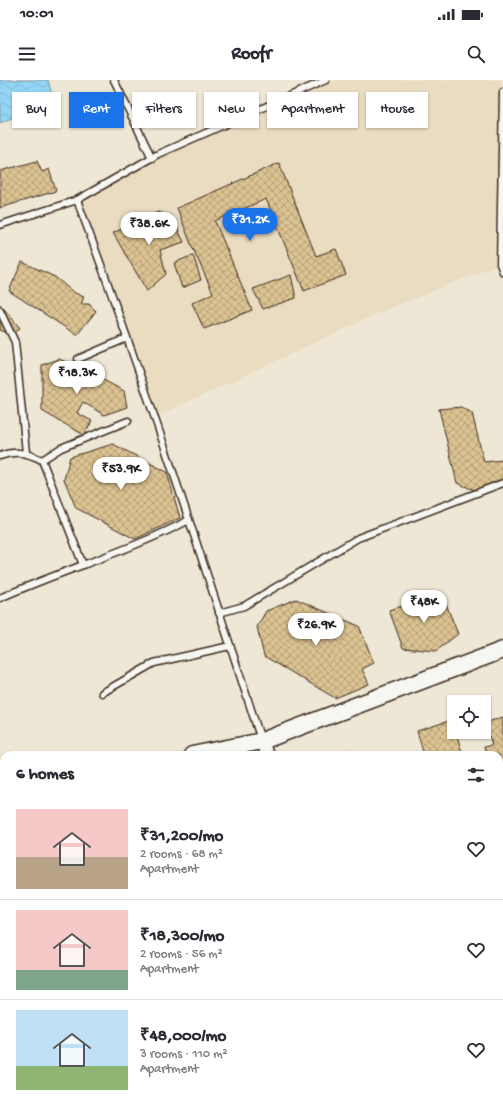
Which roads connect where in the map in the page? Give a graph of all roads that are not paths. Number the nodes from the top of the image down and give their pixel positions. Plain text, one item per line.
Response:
1 (114, 80) edge
2 (326, 80) edge
3 (503, 92) edge
4 (152, 158) junction
5 (502, 187) edge
6 (77, 200) junction
7 (0, 225) edge
8 (503, 272) edge
9 (0, 311) edge
10 (127, 338) junction
11 (78, 359) dead end
12 (128, 421) dead end
13 (26, 453) junction
14 (0, 456) edge
15 (42, 460) junction
16 (503, 483) edge
17 (189, 520) junction
18 (83, 565) junction
19 (0, 597) edge
20 (219, 613) junction
21 (230, 646) junction
22 (503, 650) edge
23 (102, 693) dead end
24 (264, 748) edge
25 (233, 751) edge

1 - 4 lane
2 - 4 lane
3 - 5 lane
4 - 6 lane
5 - 8 lane
6 - 7 lane
6 - 10 lane
9 - 13 lane
10 - 11 lane
10 - 17 lane
12 - 15 lane
13 - 14 lane
13 - 15 lane
15 - 18 lane
16 - 20 lane
17 - 18 lane
17 - 20 lane
18 - 19 lane
20 - 21 lane
21 - 23 lane
21 - 24 lane
22 - 24 street
24 - 25 street

